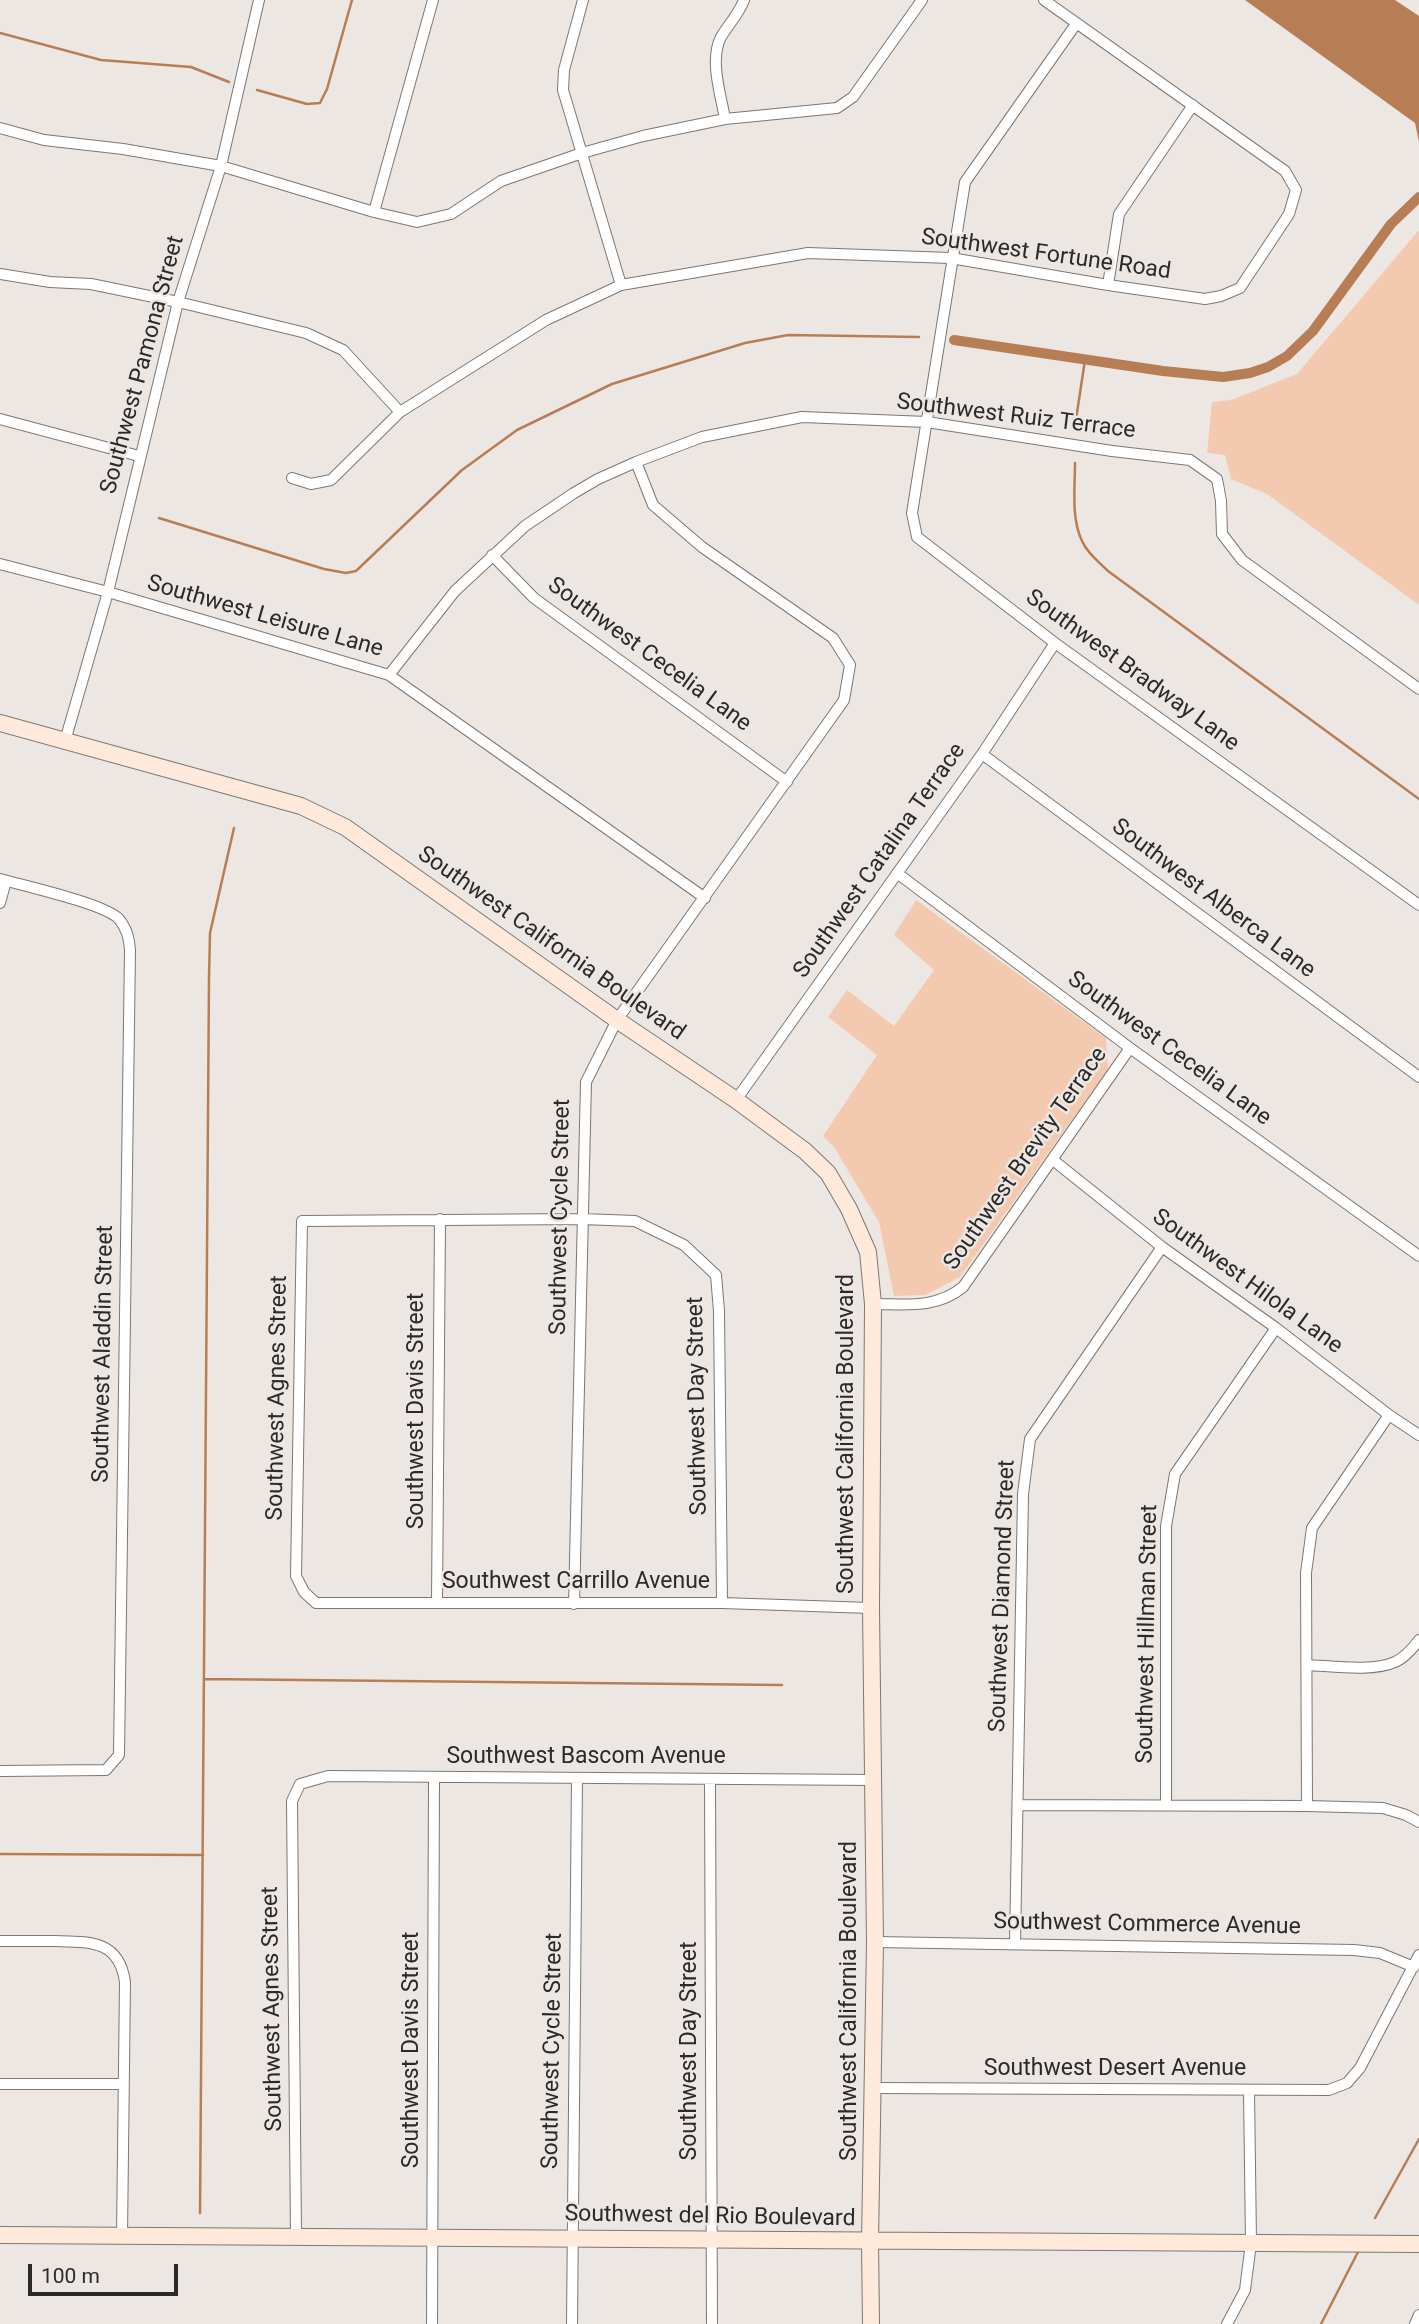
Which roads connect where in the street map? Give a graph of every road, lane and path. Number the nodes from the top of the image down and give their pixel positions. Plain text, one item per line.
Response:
1 (433, 0) edge
2 (583, 0) edge
3 (744, 0) edge
4 (922, 0) edge
5 (1044, 0) edge
6 (257, 1) edge
7 (1076, 24) junction
8 (1193, 105) junction
9 (725, 119) junction
10 (0, 128) edge
11 (582, 153) junction
12 (221, 166) junction
13 (374, 212) junction
14 (951, 258) junction
15 (0, 274) edge
16 (621, 285) junction
17 (1108, 285) junction
18 (178, 302) junction
19 (400, 412) junction
20 (0, 419) edge
21 (927, 422) junction
22 (139, 456) junction
23 (636, 462) junction
24 (292, 478) dead end
25 (492, 555) junction
26 (0, 564) edge
27 (107, 592) junction
28 (1055, 643) junction
29 (389, 675) junction
30 (1419, 689) edge
31 (0, 723) edge
32 (65, 741) junction
33 (982, 754) junction
34 (787, 782) junction
35 (897, 873) junction
36 (3, 880) edge
37 (705, 898) junction
38 (0, 903) edge
39 (1419, 905) edge
40 (617, 1020) junction
41 (1130, 1048) junction
42 (1419, 1077) edge
43 (736, 1100) junction
44 (1052, 1160) junction
45 (440, 1219) junction
46 (582, 1219) junction
47 (302, 1221) joint
48 (1162, 1247) junction
49 (1419, 1256) edge
50 (873, 1304) junction
51 (1276, 1328) junction
52 (1389, 1415) junction
53 (1419, 1435) edge
54 (296, 1576) joint
55 (437, 1603) junction
56 (722, 1603) junction
57 (574, 1604) junction
58 (871, 1608) junction
59 (1419, 1640) edge
60 (1307, 1665) junction
61 (0, 1771) edge
62 (435, 1777) junction
63 (577, 1778) junction
64 (710, 1779) junction
65 (873, 1780) junction
66 (300, 1784) joint
67 (1019, 1805) junction
68 (1166, 1805) junction
69 (1307, 1806) junction
70 (1419, 1822) edge
71 (0, 1941) edge
72 (875, 1942) junction
73 (1016, 1944) junction
74 (1419, 1955) edge
75 (1414, 1967) junction
76 (0, 2084) edge
77 (123, 2084) junction
78 (872, 2088) junction
79 (1249, 2091) junction
80 (0, 2235) edge
81 (122, 2236) junction
82 (296, 2236) junction
83 (433, 2237) junction
84 (711, 2238) junction
85 (572, 2239) junction
86 (870, 2241) junction
87 (1251, 2243) junction
88 (1419, 2244) edge
89 (1419, 2315) edge
90 (432, 2324) edge
91 (572, 2324) edge
92 (712, 2324) edge
93 (872, 2324) edge
94 (1227, 2324) edge
95 (1415, 2324) edge

1 - 13 street
2 - 11 street
3 - 9 street
4 - 9 street
5 - 7 street
6 - 12 street, Southwest Pamona Street
7 - 8 street
7 - 14 street, Southwest Bradway Lane
8 - 17 street
8 - 17 street, Southwest Fortune Road
9 - 11 street
10 - 12 street
11 - 13 street
11 - 16 street
12 - 13 street
12 - 18 street, Southwest Pamona Street
14 - 16 street, Southwest Fortune Road
14 - 17 street, Southwest Fortune Road
14 - 21 street, Southwest Bradway Lane
15 - 18 street
16 - 19 street, Southwest Fortune Road
18 - 19 street
18 - 22 street, Southwest Pamona Street
19 - 24 street, Southwest Fortune Road
20 - 22 street
21 - 23 street, Southwest Ruiz Terrace
21 - 28 street, Southwest Bradway Lane
21 - 30 street, Southwest Ruiz Terrace
22 - 27 street, Southwest Pamona Street
23 - 25 street, Southwest Ruiz Terrace
23 - 34 street, Southwest Cycle Street
25 - 29 street, Southwest Ruiz Terrace
25 - 34 street, Southwest Cecelia Lane
26 - 27 street, Southwest Leisure Lane
27 - 29 street, Southwest Leisure Lane
27 - 32 street, Southwest Pamona Street
28 - 33 street, Southwest Catalina Terrace
28 - 39 street, Southwest Bradway Lane
29 - 37 street, Southwest Leisure Lane
31 - 32 street, Southwest California Boulevard
32 - 40 street, Southwest California Boulevard
33 - 35 street, Southwest Catalina Terrace
33 - 42 street, Southwest Alberca Lane
34 - 37 street, Southwest Cycle Street
35 - 41 street, Southwest Cecelia Lane
35 - 43 street, Southwest Catalina Terrace
36 - 38 street
36 - 61 street, Southwest Aladdin Street
37 - 40 street, Southwest Cycle Street
40 - 43 street, Southwest California Boulevard
40 - 46 street, Southwest Cycle Street
41 - 44 street, Southwest Brevity Terrace
41 - 49 street, Southwest Cecelia Lane
43 - 50 street, Southwest California Boulevard
44 - 48 street, Southwest Hilola Lane
44 - 50 street, Southwest Brevity Terrace
45 - 46 street, Southwest Day Street
45 - 47 street, Southwest Day Street
45 - 55 street, Southwest Davis Street
46 - 56 street, Southwest Day Street
46 - 57 street, Southwest Cycle Street
47 - 54 street, Southwest Agnes Street
48 - 51 street, Southwest Hilola Lane
48 - 67 street, Southwest Diamond Street
50 - 58 street, Southwest California Boulevard
51 - 52 street, Southwest Hilola Lane
51 - 68 street, Southwest Hillman Street
52 - 53 street, Southwest Hilola Lane
52 - 60 street
54 - 55 street, Southwest Carrillo Avenue
55 - 57 street, Southwest Carrillo Avenue
56 - 57 street, Southwest Carrillo Avenue
56 - 58 street, Southwest Carrillo Avenue
58 - 65 street, Southwest California Boulevard
59 - 60 street
60 - 69 street
62 - 63 street, Southwest Bascom Avenue
62 - 66 street, Southwest Bascom Avenue
62 - 83 street, Southwest Davis Street
63 - 64 street, Southwest Bascom Avenue
63 - 85 street, Southwest Cycle Street
64 - 65 street, Southwest Bascom Avenue
64 - 84 street, Southwest Day Street
65 - 72 street, Southwest California Boulevard
66 - 82 street, Southwest Agnes Street
67 - 68 street
67 - 73 street, Southwest Diamond Street
68 - 69 street
69 - 70 street
71 - 77 street
72 - 73 street, Southwest Commerce Avenue
72 - 78 street, Southwest California Boulevard
73 - 75 street, Southwest Commerce Avenue
74 - 75 street
75 - 79 street, Southwest Desert Avenue
76 - 77 street
77 - 81 street
78 - 79 street, Southwest Desert Avenue
78 - 86 street, Southwest California Boulevard
79 - 87 street
80 - 81 street, Southwest del Rio Boulevard
81 - 82 street, Southwest del Rio Boulevard
82 - 83 street, Southwest del Rio Boulevard
83 - 85 street, Southwest del Rio Boulevard
83 - 90 street, Southwest Davis Street
84 - 85 street, Southwest del Rio Boulevard
84 - 86 street, Southwest del Rio Boulevard
84 - 92 street, Southwest Day Street
85 - 91 street, Southwest Cycle Street
86 - 87 street, Southwest del Rio Boulevard
86 - 93 street, Southwest California Boulevard
87 - 88 street, Southwest del Rio Boulevard
87 - 94 street
89 - 95 street

